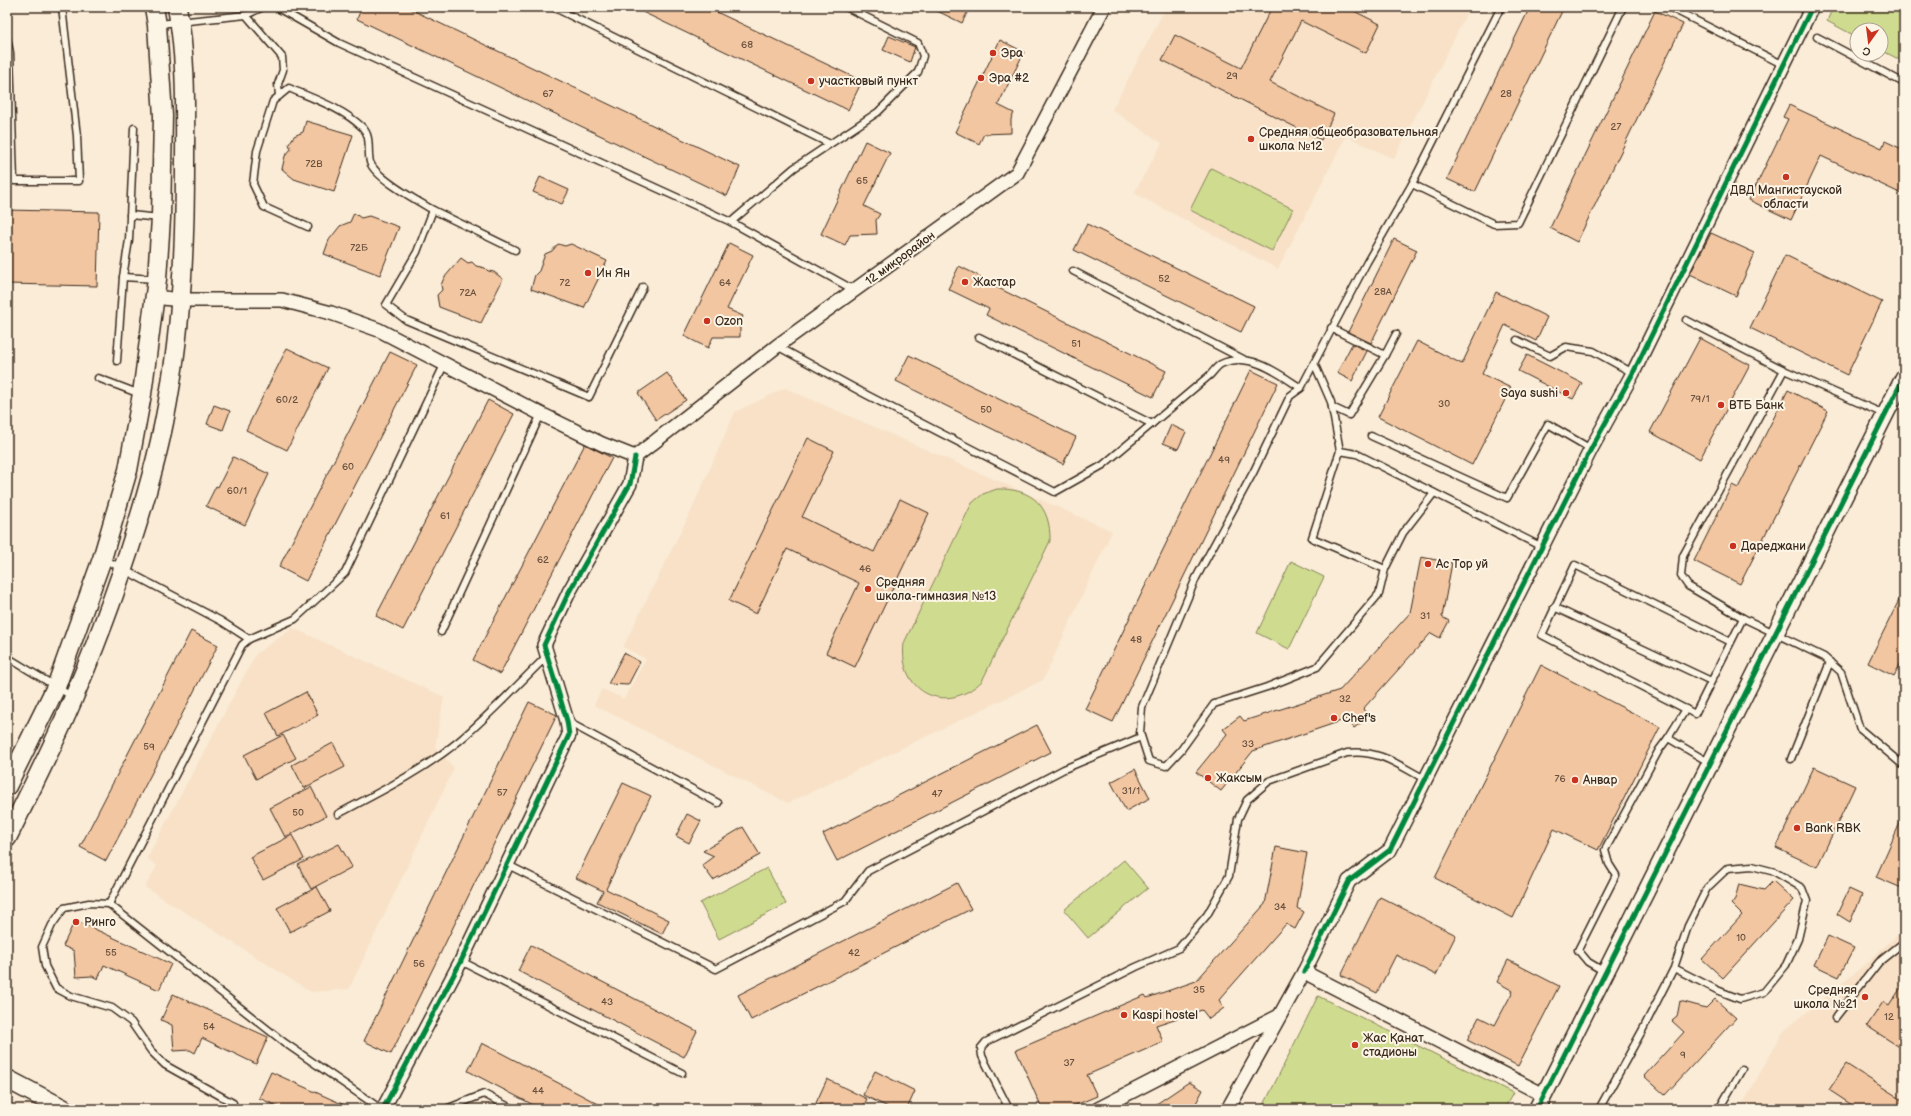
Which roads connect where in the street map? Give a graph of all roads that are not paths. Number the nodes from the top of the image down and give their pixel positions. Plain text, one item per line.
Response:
1 (62, 7) edge
2 (154, 7) edge
3 (264, 7) edge
4 (276, 7) edge
5 (553, 7) edge
6 (846, 7) edge
7 (1104, 7) edge
8 (1501, 7) edge
9 (1623, 7) edge
10 (1669, 7) edge
11 (1812, 7) edge
12 (178, 14) edge
13 (246, 14) junction
14 (157, 24) junction
15 (1817, 37) dead end
16 (7, 38) edge
17 (1784, 64) junction
18 (1904, 83) edge
19 (279, 96) junction
20 (134, 128) dead end
21 (830, 144) junction
22 (1412, 184) junction
23 (433, 210) junction
24 (130, 215) junction
25 (161, 218) junction
26 (731, 222) junction
27 (308, 227) dead end
28 (515, 250) dead end
29 (1073, 272) dead end
30 (123, 277) junction
31 (157, 280) junction
32 (643, 287) dead end
33 (854, 290) junction
34 (155, 297) junction
35 (180, 300) junction
36 (1686, 320) dead end
37 (1331, 328) junction
38 (1396, 334) dead end
39 (979, 337) dead end
40 (1517, 340) dead end
41 (777, 346) junction
42 (1385, 355) junction
43 (1243, 359) junction
44 (117, 360) dead end
45 (1314, 363) junction
46 (444, 365) junction
47 (1784, 370) junction
48 (1633, 373) junction
49 (1904, 377) edge
50 (98, 378) dead end
51 (1301, 388) junction
52 (142, 394) junction
53 (1332, 407) junction
54 (541, 414) junction
55 (1885, 415) junction
56 (1152, 424) junction
57 (1371, 436) dead end
58 (1591, 449) junction
59 (1340, 451) junction
60 (635, 457) junction
61 (1434, 493) junction
62 (1542, 546) junction
63 (102, 559) junction
64 (123, 569) junction
65 (1385, 569) junction
66 (1554, 607) junction
67 (1743, 618) junction
68 (441, 632) dead end
69 (1776, 632) junction
70 (249, 639) junction
71 (1731, 642) junction
72 (547, 656) junction
73 (7, 657) edge
74 (1830, 662) junction
75 (1711, 681) junction
76 (56, 687) junction
77 (74, 698) junction
78 (1686, 709) junction
79 (567, 721) junction
80 (1141, 736) junction
81 (1668, 738) junction
82 (1791, 759) dead end
83 (1710, 763) junction
84 (1904, 766) edge
85 (1425, 779) junction
86 (7, 786) edge
87 (718, 803) dead end
88 (338, 814) dead end
89 (7, 838) edge
90 (506, 864) junction
91 (109, 904) junction
92 (1904, 942) edge
93 (461, 961) junction
94 (1674, 968) junction
95 (1304, 972) junction
96 (1606, 972) junction
97 (1279, 1016) junction
98 (1835, 1018) dead end
99 (1742, 1069) dead end
100 (682, 1073) dead end
101 (7, 1079) edge
102 (1540, 1102) edge
103 (233, 1103) dead end
104 (64, 1109) edge
105 (382, 1109) edge
106 (446, 1109) edge
107 (513, 1109) edge
108 (1009, 1109) edge
109 (1098, 1109) edge
110 (1228, 1109) edge
111 (1599, 1109) edge
112 (1719, 1109) edge

1 - 16 lane
2 - 14 main road
3 - 13 lane
4 - 26 lane
5 - 21 lane
6 - 21 lane
7 - 33 street, 12 микрорайон
8 - 22 lane
9 - 22 lane
10 - 17 lane
11 - 17 street
12 - 13 lane
12 - 14 lane
12 - 35 main road
13 - 19 lane
14 - 25 main road
15 - 18 lane
17 - 48 street
19 - 23 lane
19 - 27 lane
20 - 24 lane
21 - 26 lane
22 - 37 lane
23 - 28 lane
23 - 32 lane
24 - 25 lane
24 - 30 lane
25 - 31 main road
26 - 33 lane
29 - 43 lane
30 - 31 lane
30 - 44 lane
31 - 34 main road
33 - 41 street, 12 микрорайон
34 - 35 street
34 - 52 main road
35 - 46 street
35 - 64 main road
36 - 47 lane
37 - 42 lane
37 - 45 lane
38 - 42 lane
39 - 56 lane
40 - 48 lane
41 - 56 lane
41 - 60 street, 12 микрорайон
42 - 53 lane
43 - 51 lane
43 - 56 lane
45 - 51 lane
45 - 53 lane
46 - 54 street
46 - 70 lane
47 - 55 lane
47 - 67 lane
48 - 58 street
49 - 55 street
50 - 52 lane
51 - 80 lane
52 - 63 main road
53 - 59 lane
54 - 60 street
54 - 68 lane
55 - 69 street
57 - 58 lane
58 - 62 street
59 - 61 lane
59 - 65 lane
60 - 72 street
61 - 62 lane
61 - 65 lane
62 - 85 street
63 - 64 lane
63 - 76 main road
64 - 70 lane
64 - 77 main road
65 - 80 lane
66 - 71 lane
66 - 75 lane
66 - 78 lane
67 - 69 lane
67 - 71 lane
69 - 74 lane
69 - 83 street
70 - 91 lane
71 - 75 lane
72 - 79 street
72 - 88 lane
73 - 76 lane
74 - 82 lane
74 - 84 lane
75 - 78 lane
76 - 77 lane
76 - 86 main road
77 - 89 main road
78 - 81 lane
79 - 87 lane
79 - 90 street
80 - 90 lane
81 - 83 lane
81 - 96 lane
83 - 96 street
85 - 95 street
85 - 108 lane
90 - 93 street
91 - 103 lane
91 - 105 lane
92 - 98 lane
93 - 100 lane
93 - 105 street
94 - 94 lane
94 - 111 lane
95 - 97 street
95 - 102 street
96 - 102 street
97 - 109 street
97 - 110 street
99 - 112 lane
101 - 104 main road
106 - 107 lane

